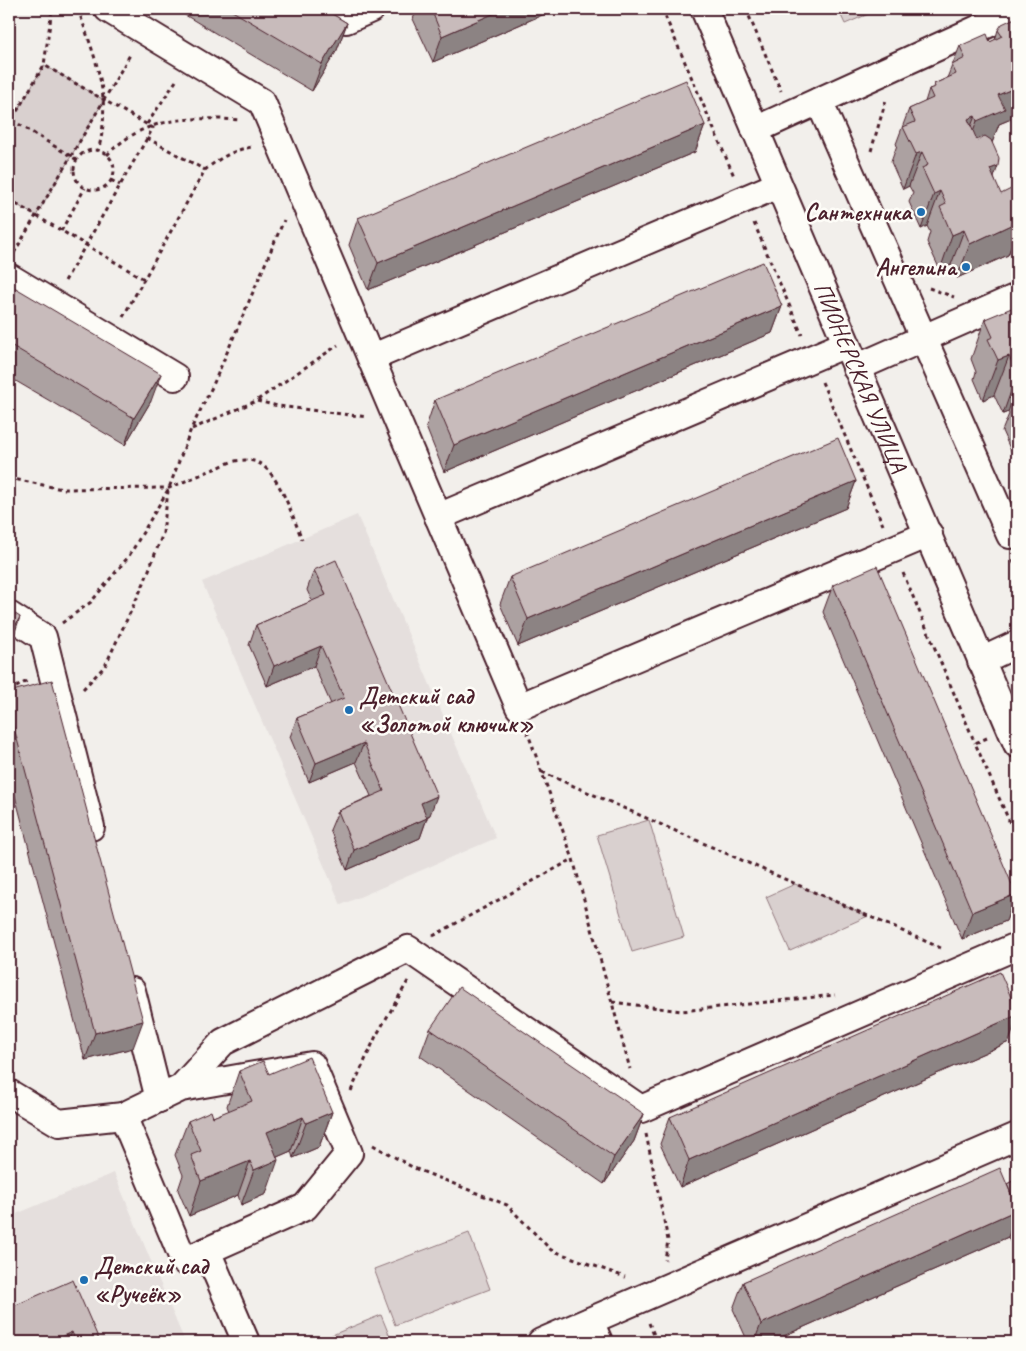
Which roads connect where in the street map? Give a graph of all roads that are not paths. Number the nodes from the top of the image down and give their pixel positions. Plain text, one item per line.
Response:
1 (108, 9) edge
2 (371, 9) edge
3 (704, 9) edge
4 (1017, 11) edge
5 (346, 20) edge
6 (814, 104) junction
7 (755, 130) junction
8 (778, 184) junction
9 (11, 266) edge
10 (1017, 297) edge
11 (923, 338) junction
12 (846, 344) junction
13 (371, 358) junction
14 (856, 368) junction
15 (175, 377) dead end
16 (438, 517) junction
17 (1017, 532) edge
18 (929, 534) junction
19 (9, 615) edge
20 (1017, 644) edge
21 (981, 661) junction
22 (1014, 736) edge
23 (96, 847) edge
24 (1017, 946) edge
25 (125, 964) edge
26 (9, 1093) edge
27 (170, 1094) junction
28 (123, 1116) junction
29 (1017, 1136) edge
30 (207, 1251) junction
31 (594, 1332) edge
32 (246, 1342) edge
33 (541, 1342) edge

1 - 13 street
2 - 5 street
3 - 7 street, ПИОНЕРСКАЯ УЛИЦА
4 - 6 street
6 - 7 street
6 - 11 street
7 - 8 street, ПИОНЕРСКАЯ УЛИЦА
8 - 12 street, ПИОНЕРСКАЯ УЛИЦА
8 - 13 street
9 - 15 street
10 - 11 street
11 - 14 street
11 - 17 street
12 - 14 street, ПИОНЕРСКАЯ УЛИЦА
12 - 16 street
13 - 16 street
14 - 18 street, ПИОНЕРСКАЯ УЛИЦА
16 - 18 street
18 - 21 street, ПИОНЕРСКАЯ УЛИЦА
19 - 23 street
20 - 21 street
21 - 22 street, ПИОНЕРСКАЯ УЛИЦА
24 - 27 street
25 - 27 street
26 - 28 street
27 - 28 street
27 - 30 street
28 - 30 street
29 - 31 street
30 - 32 street
31 - 33 street

